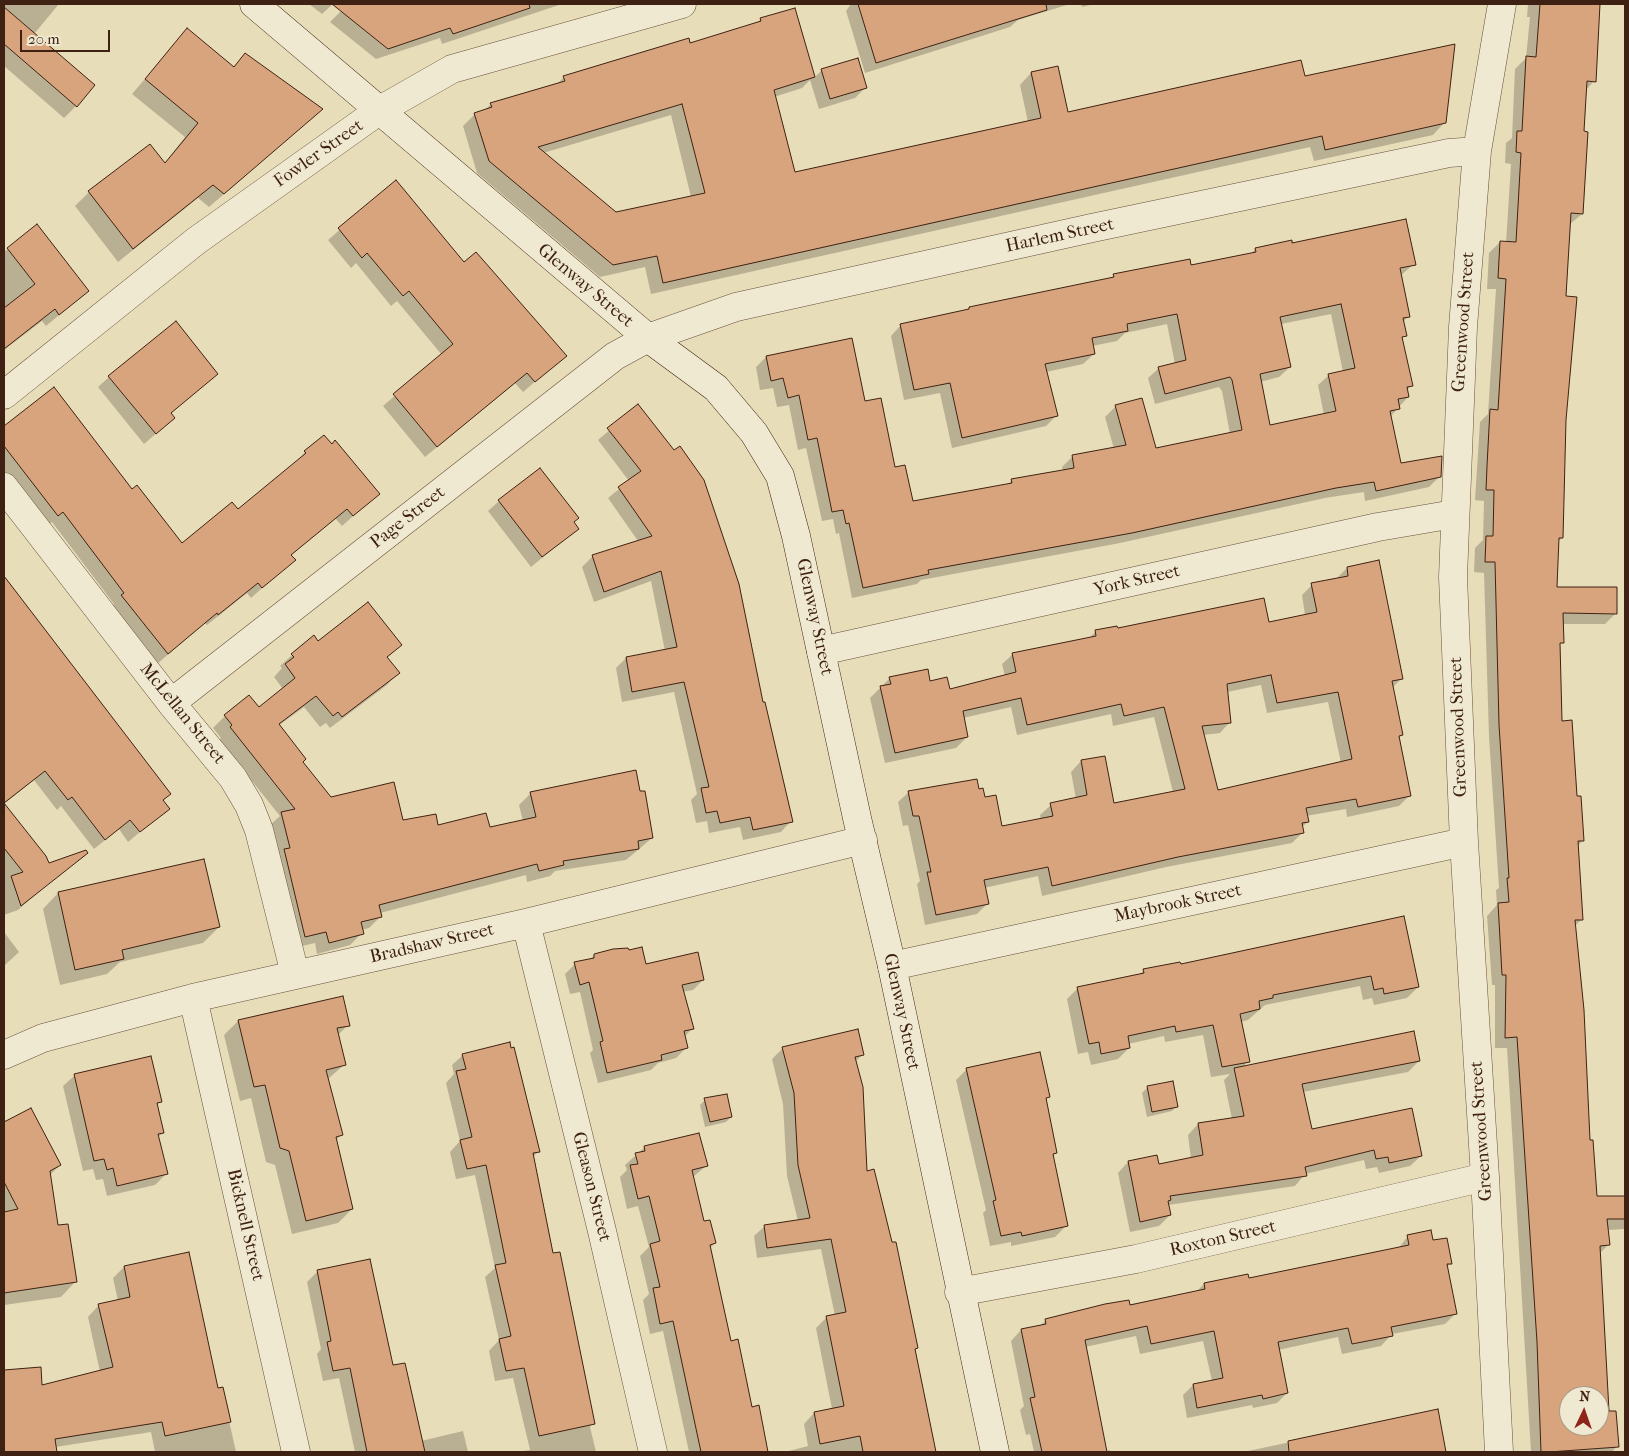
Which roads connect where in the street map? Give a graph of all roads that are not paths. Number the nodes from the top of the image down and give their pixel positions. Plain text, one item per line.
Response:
1 (254, 4) edge
2 (682, 4) edge
3 (1502, 4) edge
4 (380, 110) junction
5 (1477, 151) junction
6 (648, 338) junction
7 (4, 395) edge
8 (4, 487) edge
9 (1454, 514) junction
10 (821, 651) junction
11 (171, 703) junction
12 (863, 840) junction
13 (1464, 842) junction
14 (526, 923) junction
15 (892, 966) junction
16 (295, 974) junction
17 (193, 998) junction
18 (4, 1055) edge
19 (1485, 1177) junction
20 (959, 1292) junction
21 (296, 1452) edge
22 (653, 1452) edge
23 (995, 1452) edge
24 (1499, 1452) edge

1 - 4 street, Glenway Street
2 - 4 street, Fowler Street
3 - 5 street, Greenwood Street
4 - 6 street, Glenway Street
4 - 7 street, Fowler Street
5 - 6 street, Harlem Street
5 - 9 street, Greenwood Street
6 - 10 street, Glenway Street
6 - 11 street, Page Street
8 - 11 street, McLellan Street
9 - 10 street, York Street
9 - 13 street, Greenwood Street
10 - 12 street, Glenway Street
11 - 16 street, McLellan Street
12 - 14 street, Bradshaw Street
12 - 15 street, Glenway Street
13 - 15 street, Maybrook Street
13 - 19 street, Greenwood Street
14 - 16 street, Bradshaw Street
14 - 22 street, Gleason Street
15 - 20 street, Glenway Street
16 - 17 street, Bradshaw Street
17 - 18 street, Bradshaw Street
17 - 21 street, Bicknell Street
19 - 20 street, Roxton Street
19 - 24 street, Greenwood Street
20 - 23 street, Glenway Street

